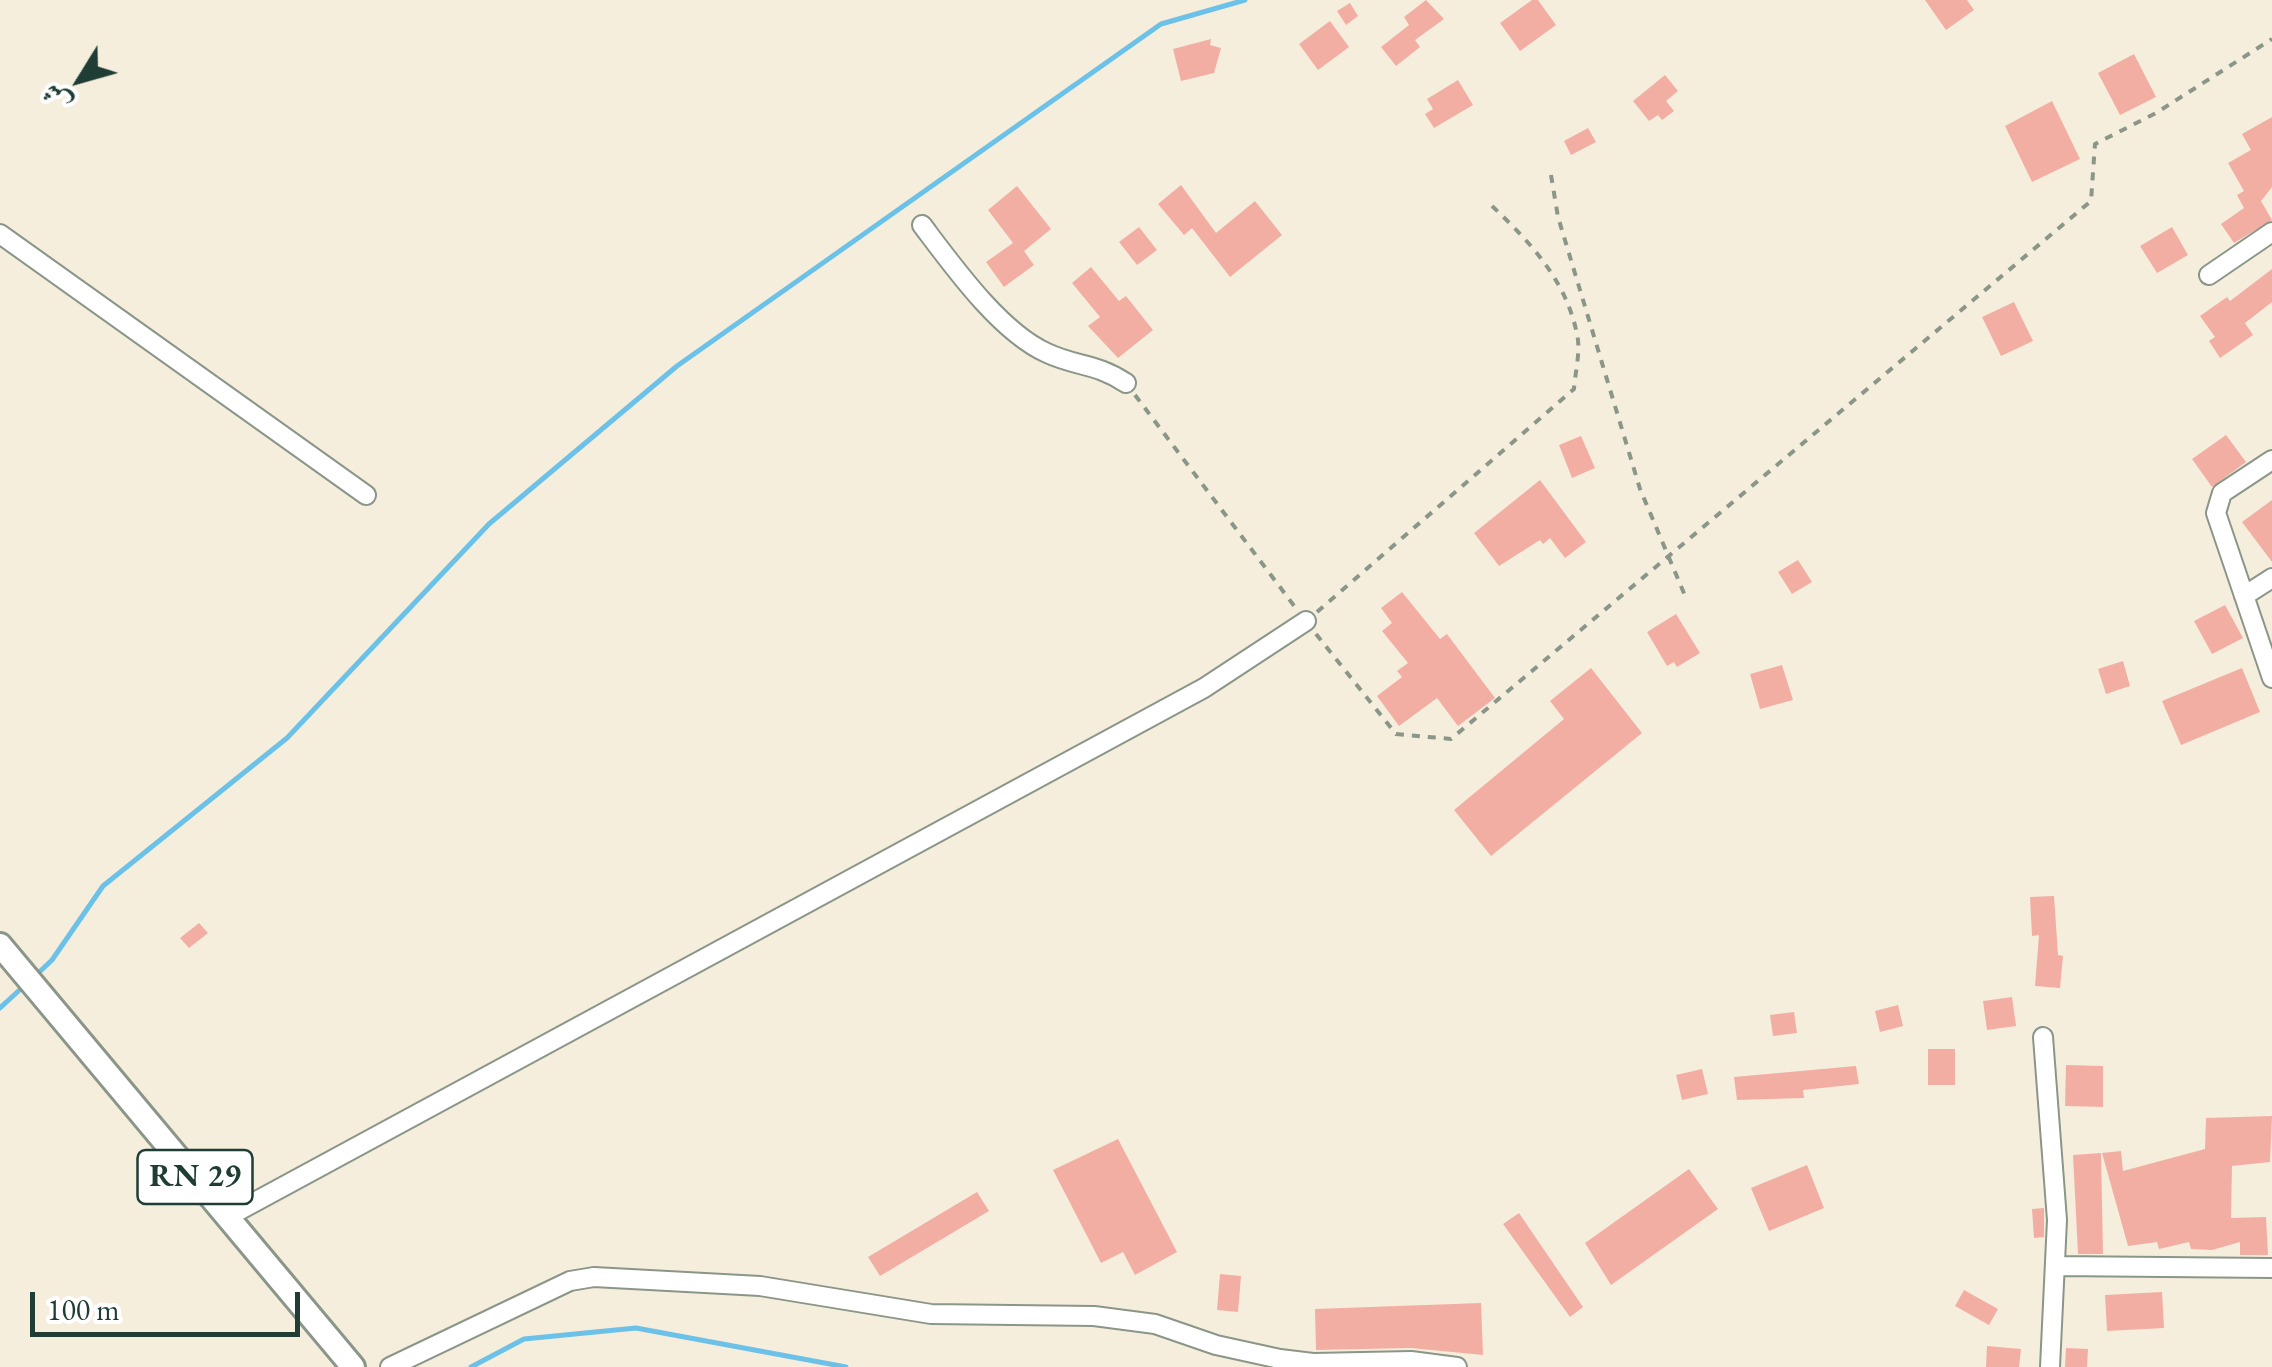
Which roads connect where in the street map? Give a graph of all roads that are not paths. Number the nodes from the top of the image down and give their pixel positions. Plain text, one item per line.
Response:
1 (922, 225) dead end
2 (2272, 232) edge
3 (0, 234) edge
4 (2209, 274) dead end
5 (1126, 383) road end
6 (2272, 460) edge
7 (366, 495) dead end
8 (2272, 578) edge
9 (2244, 596) junction
10 (1306, 622) road end
11 (2272, 678) edge
12 (0, 945) edge
13 (2043, 1036) dead end
14 (228, 1216) junction
15 (2056, 1266) junction
16 (2272, 1268) edge
17 (353, 1367) edge
18 (390, 1367) edge
19 (1457, 1367) edge
20 (2050, 1367) edge

1 - 5 street
2 - 4 street
3 - 7 street
6 - 9 street
8 - 9 street
9 - 11 street
10 - 14 street
12 - 14 main road, RN 29
13 - 15 street
14 - 17 main road, RN 29
15 - 16 street
15 - 20 street
18 - 19 street

